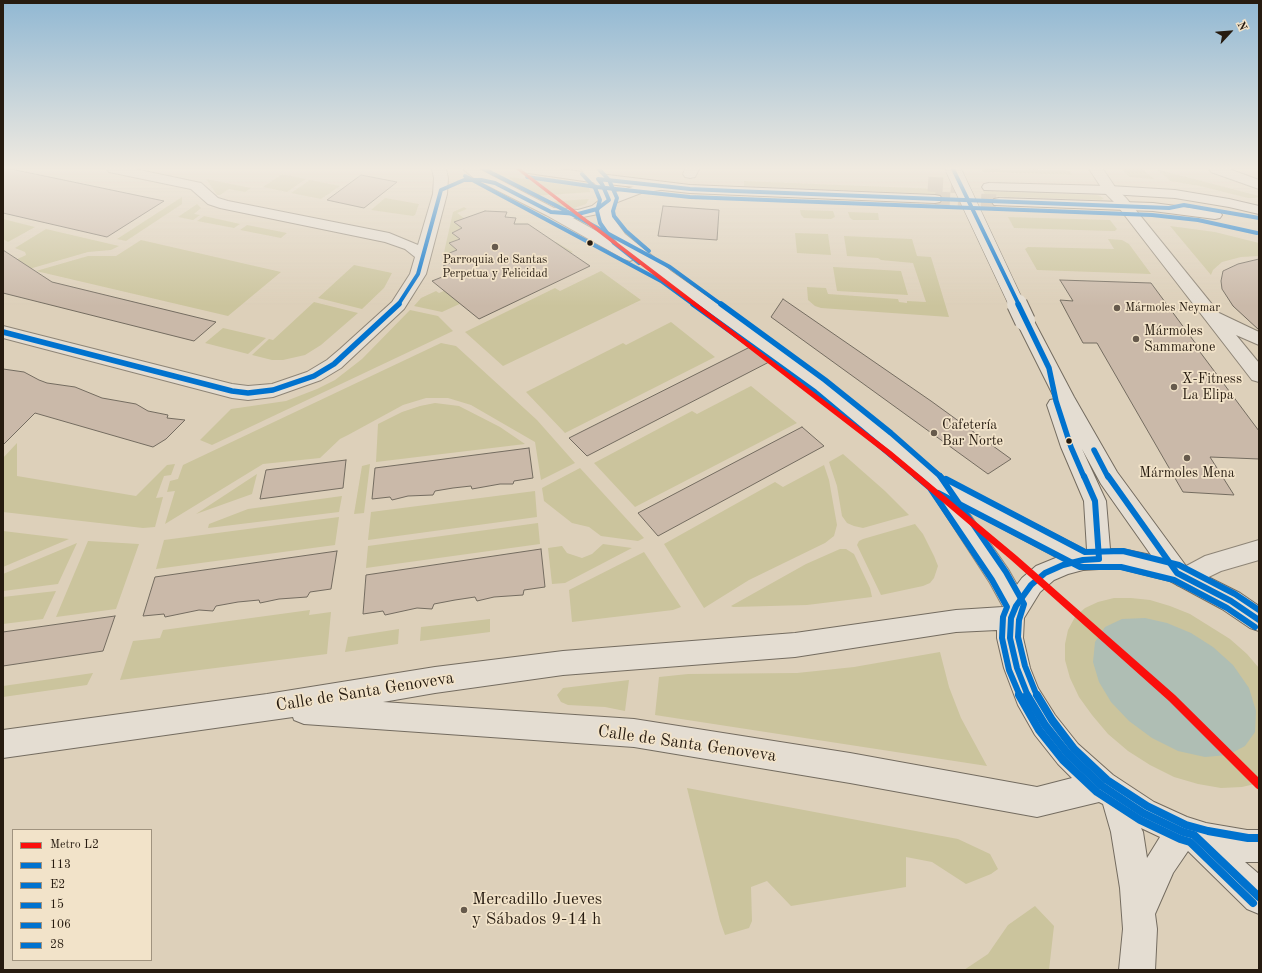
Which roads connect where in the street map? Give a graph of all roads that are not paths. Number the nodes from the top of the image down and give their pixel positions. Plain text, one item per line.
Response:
1 (272, 214) edge
2 (435, 214) edge
3 (555, 214) edge
4 (606, 214) edge
5 (974, 214) edge
6 (1131, 214) edge
7 (1211, 214) edge
8 (1238, 214) edge
9 (1259, 218) edge
10 (1259, 225) edge
11 (424, 256) junction
12 (665, 274) junction
13 (1210, 314) junction
14 (3, 332) edge
15 (1259, 339) edge
16 (1049, 368) junction
17 (1259, 376) edge
18 (936, 483) junction
19 (1259, 550) edge
20 (1091, 559) junction
21 (1181, 576) junction
22 (1014, 612) junction
23 (1259, 620) edge
24 (267, 708) junction
25 (3, 744) edge
26 (1109, 790) junction
27 (1189, 834) junction
28 (1259, 846) edge
29 (1259, 897) edge
30 (1139, 912) junction
31 (1137, 970) edge

1 - 11 street
2 - 11 street
3 - 12 street
4 - 12 street
5 - 16 street, bridge
6 - 13 street
7 - 10 street
8 - 9 street
11 - 14 street
12 - 18 street
13 - 15 street
13 - 17 street
16 - 20 street
16 - 21 street
18 - 20 street
18 - 22 street
19 - 21 street
20 - 21 street
20 - 22 street
21 - 23 street
22 - 24 street, Calle de Santa Genoveva
22 - 26 street
24 - 25 street, Calle de Santa Genoveva
24 - 26 street, Calle de Santa Genoveva
26 - 27 street
26 - 30 street
27 - 28 street
27 - 29 street
27 - 30 street
30 - 31 street

